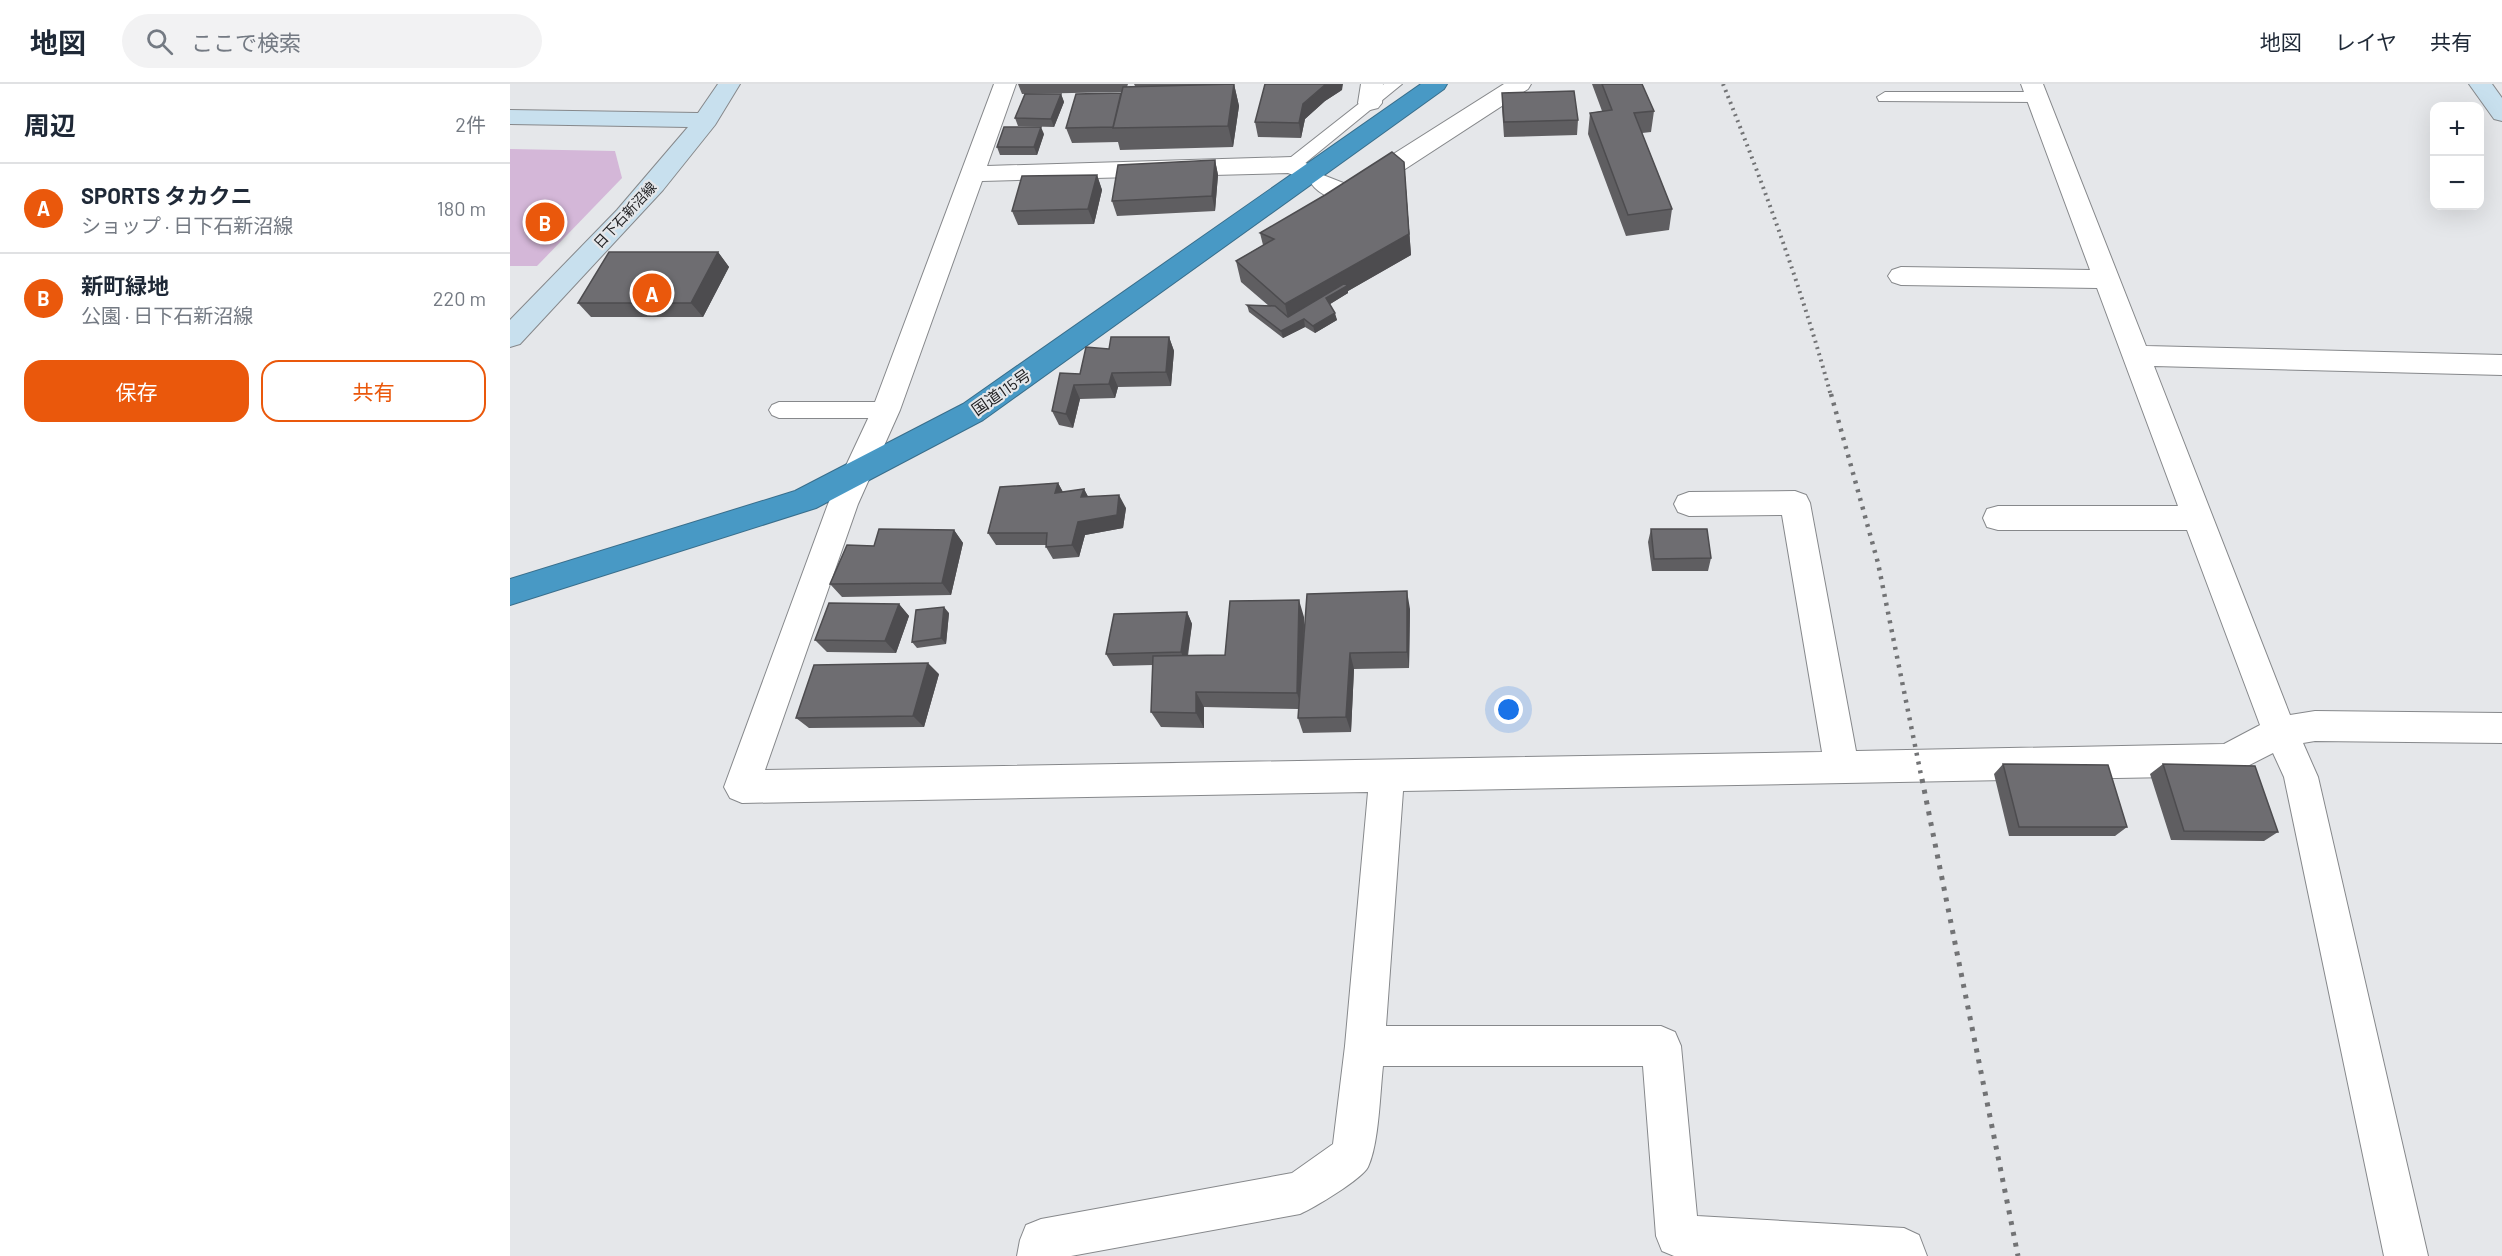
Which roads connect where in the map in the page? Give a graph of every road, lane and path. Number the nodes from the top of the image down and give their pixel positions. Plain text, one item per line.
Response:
1 (729, 84) edge
2 (1005, 84) edge
3 (1394, 84) edge
4 (1436, 84) edge
5 (1520, 84) edge
6 (2480, 84) edge
7 (2035, 91) edge
8 (1371, 93) edge
9 (1885, 97) dead end
10 (2502, 114) edge
11 (510, 117) edge
12 (707, 120) junction
13 (1296, 168) joint
14 (971, 174) junction
15 (1323, 183) dead end
16 (1900, 276) dead end
17 (2108, 279) junction
18 (510, 337) edge
19 (2137, 356) junction
20 (2502, 365) edge
21 (779, 410) dead end
22 (886, 410) junction
23 (858, 472) junction
24 (1689, 504) dead end
25 (1998, 518) dead end
26 (2198, 518) junction
27 (510, 592) edge
28 (2502, 728) edge
29 (2280, 732) junction
30 (1842, 768) junction
31 (1387, 777) junction
32 (1365, 1046) junction
33 (1039, 1256) edge
34 (1905, 1256) edge
35 (2406, 1256) edge

1 - 12 main road, 日下石新沼線
2 - 14 street
3 - 8 lane
4 - 23 highway, 国道115号
5 - 15 street
6 - 10 main road
7 - 9 lane
7 - 17 street
8 - 13 lane
11 - 12 main road
12 - 18 main road, 日下石新沼線
13 - 14 street
14 - 22 street
16 - 17 street
17 - 19 street
19 - 20 street
19 - 26 street
21 - 22 lane
22 - 23 street
23 - 27 highway, 国道115号
23 - 31 street
24 - 30 street
25 - 26 street
26 - 29 street
28 - 29 street
29 - 30 street
29 - 35 street
30 - 31 street
31 - 32 street
32 - 33 street
32 - 34 street

